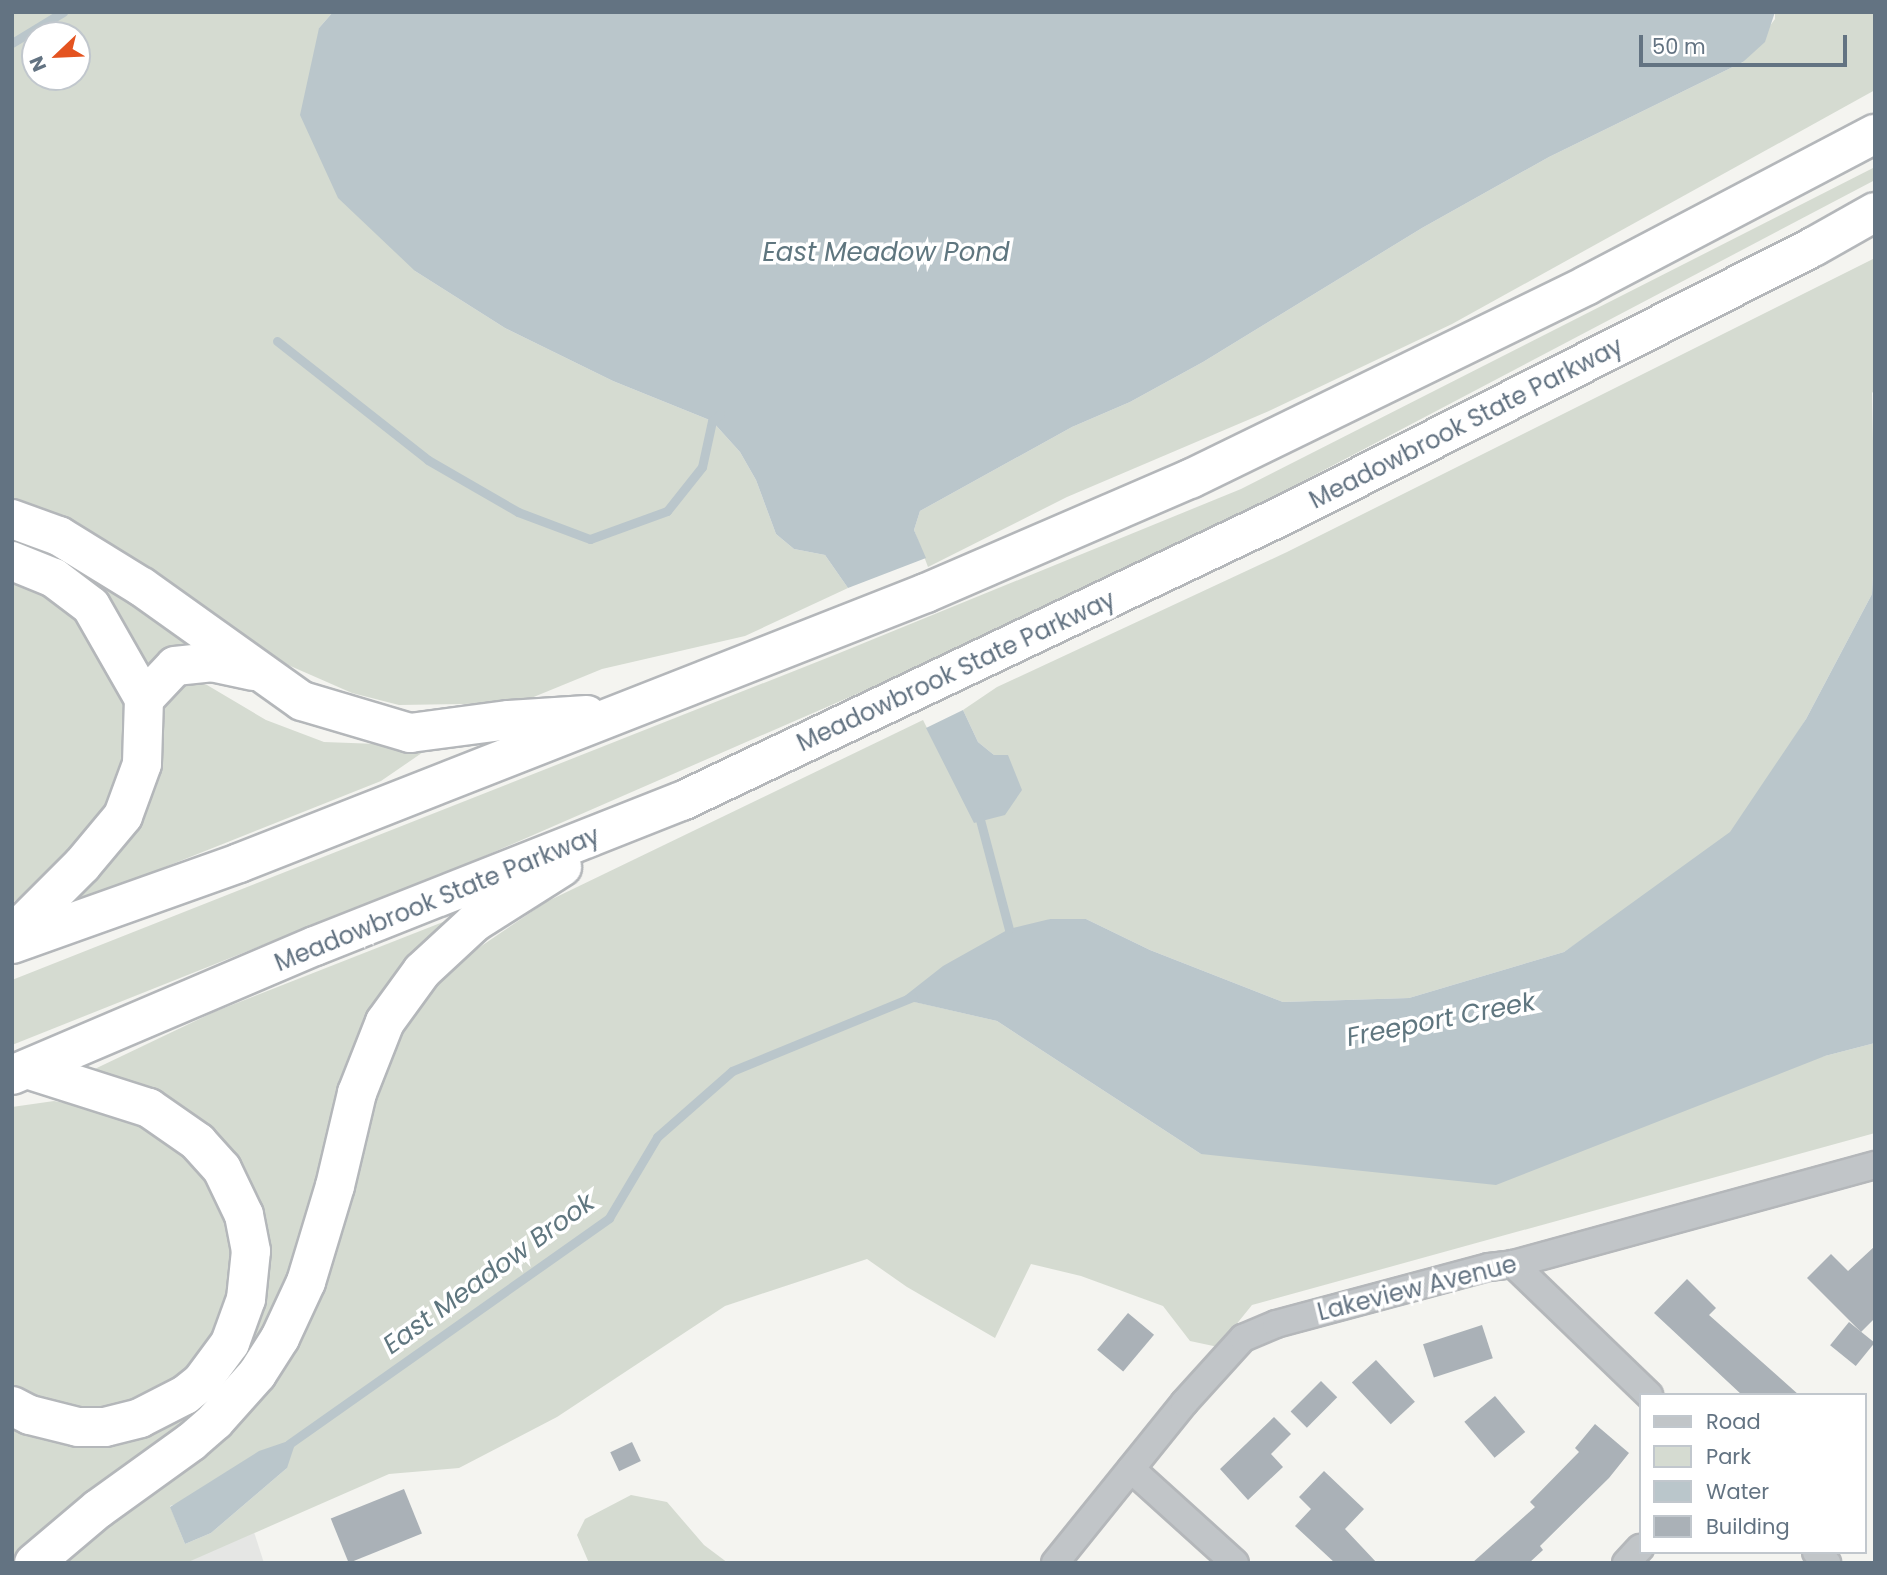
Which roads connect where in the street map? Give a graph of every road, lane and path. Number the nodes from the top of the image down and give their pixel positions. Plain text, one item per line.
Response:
1 (1875, 134) edge
2 (1875, 212) edge
3 (12, 519) edge
4 (12, 561) edge
5 (256, 671) junction
6 (144, 699) junction
7 (623, 712) junction
8 (637, 820) junction
9 (12, 935) edge
10 (12, 944) edge
11 (20, 1072) edge
12 (1875, 1165) edge
13 (1513, 1264) junction
14 (1647, 1393) edge
15 (12, 1406) edge
16 (1131, 1469) junction
17 (1638, 1550) edge
18 (34, 1563) edge
19 (1055, 1563) edge
20 (1235, 1563) edge
21 (1626, 1563) edge

1 - 7 highway
2 - 8 highway, Meadowbrook State Parkway
3 - 5 highway
4 - 6 highway
5 - 6 highway
5 - 7 highway
6 - 9 highway
7 - 10 highway
8 - 11 highway, Meadowbrook State Parkway
8 - 18 highway
11 - 15 highway
12 - 13 street, Lakeview Avenue
13 - 14 street
13 - 16 street, Lakeview Avenue
16 - 19 street, Lakeview Avenue
16 - 20 street
17 - 21 street

